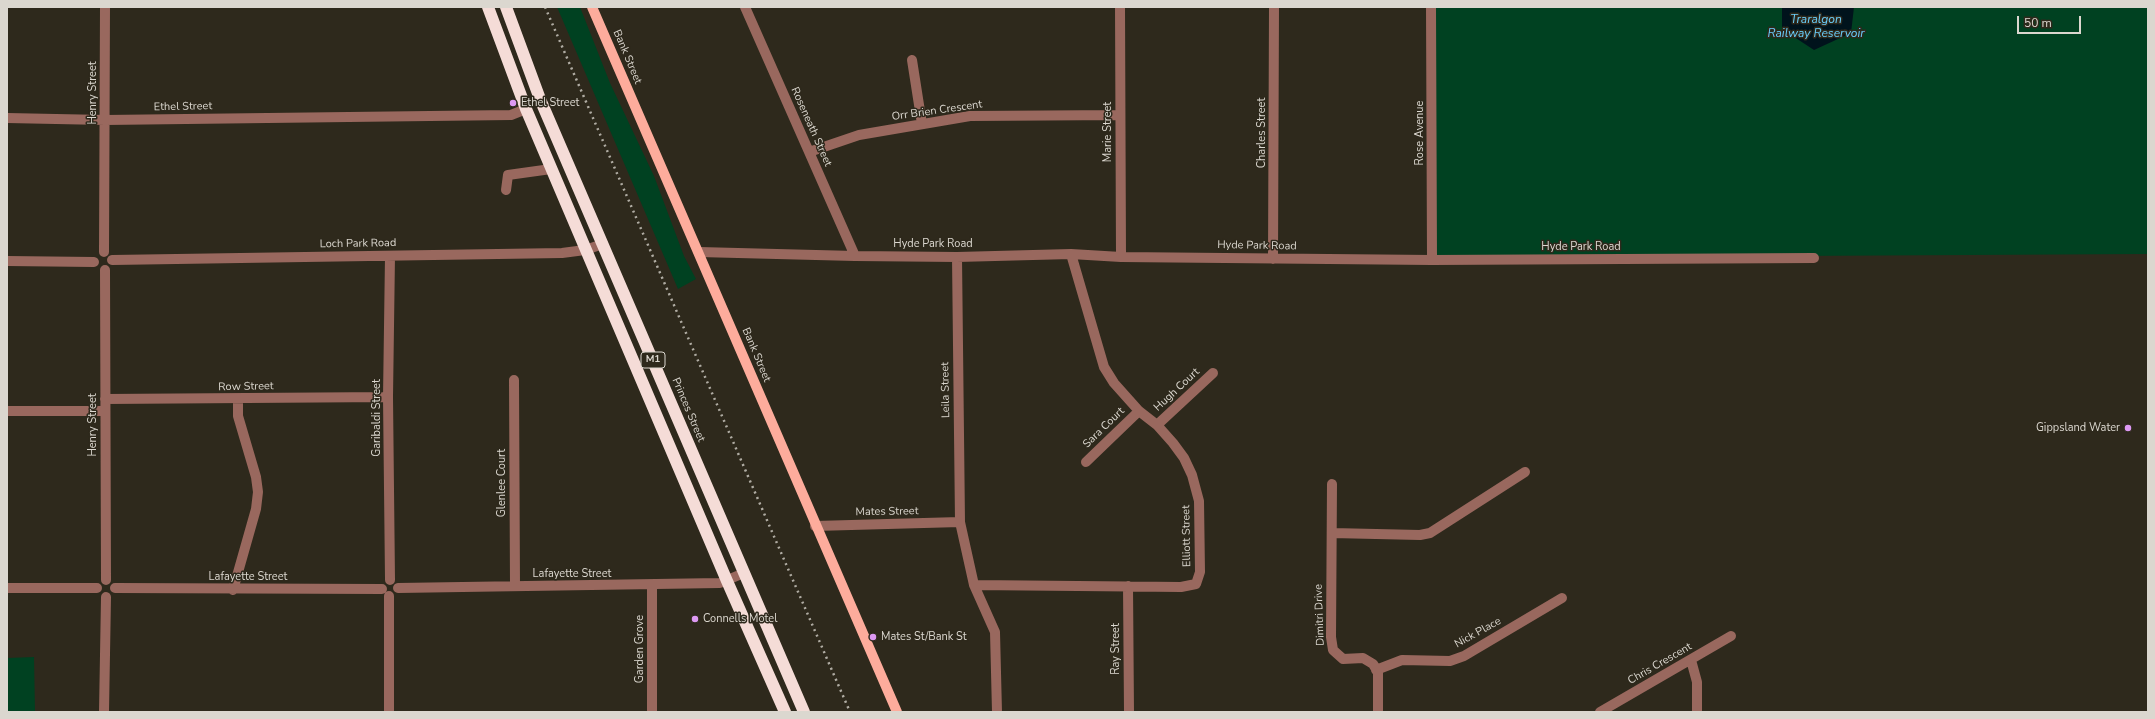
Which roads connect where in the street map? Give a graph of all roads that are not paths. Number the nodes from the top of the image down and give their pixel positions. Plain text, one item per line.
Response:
1 (105, 7) edge
2 (488, 7) edge
3 (506, 7) edge
4 (592, 7) edge
5 (745, 7) edge
6 (1120, 7) edge
7 (1274, 7) edge
8 (1431, 7) edge
9 (912, 60) dead end
10 (526, 109) junction
11 (1120, 115) junction
12 (7, 118) edge
13 (104, 120) junction
14 (922, 124) junction
15 (809, 152) junction
16 (551, 169) junction
17 (506, 190) dead end
18 (603, 244) junction
19 (586, 250) junction
20 (104, 252) junction
21 (699, 252) junction
22 (1072, 254) junction
23 (390, 256) junction
24 (855, 256) junction
25 (957, 257) junction
26 (1120, 257) junction
27 (1814, 258) dead end
28 (1273, 259) junction
29 (112, 260) junction
30 (1432, 260) junction
31 (7, 261) edge
32 (94, 262) junction
33 (105, 270) junction
34 (1213, 373) dead end
35 (514, 380) dead end
36 (388, 397) junction
37 (104, 399) junction
38 (238, 400) junction
39 (7, 411) edge
40 (104, 411) junction
41 (1139, 411) junction
42 (1157, 425) junction
43 (1086, 462) dead end
44 (1525, 472) dead end
45 (1332, 484) dead end
46 (960, 522) junction
47 (816, 526) junction
48 (1332, 533) junction
49 (744, 573) junction
50 (106, 580) junction
51 (727, 581) junction
52 (394, 584) junction
53 (652, 585) junction
54 (974, 585) junction
55 (515, 586) junction
56 (1128, 586) junction
57 (7, 588) edge
58 (97, 588) junction
59 (115, 588) junction
60 (382, 589) junction
61 (233, 590) junction
62 (389, 596) junction
63 (106, 597) junction
64 (1562, 598) dead end
65 (1731, 636) dead end
66 (1691, 660) junction
67 (1376, 670) junction
68 (104, 712) edge
69 (389, 712) edge
70 (652, 712) edge
71 (785, 712) edge
72 (804, 712) edge
73 (897, 712) edge
74 (997, 712) edge
75 (1129, 712) edge
76 (1378, 712) edge
77 (1600, 712) edge
78 (1697, 712) edge

1 - 13 street, Henry Street
2 - 10 highway, M1
3 - 18 highway, Princes Street / M1
4 - 21 main road, Bank Street
5 - 15 street, Roseneath Street
6 - 11 street, Marie Street
7 - 28 street, Charles Street
8 - 30 street, Rose Avenue
9 - 14 street
10 - 13 street, Ethel Street
10 - 16 highway, M1
11 - 14 street, Orr Brien Crescent
11 - 26 street, Marie Street
12 - 13 street, Ethel Street
13 - 20 street, Henry Street
14 - 15 street, Orr Brien Crescent
15 - 24 street, Roseneath Street
16 - 17 street
16 - 19 highway, M1
18 - 19 street, Loch Park Road
18 - 49 highway, Princes Street / M1
19 - 23 street, Loch Park Road
19 - 51 highway, M1
20 - 29 street
20 - 32 street
21 - 24 street, Hyde Park Road
21 - 47 main road, Bank Street
22 - 25 street, Hyde Park Road
22 - 26 street, Hyde Park Road
22 - 41 street, Elliott Street
23 - 29 street, Loch Park Road
23 - 36 street, Garibaldi Street
24 - 25 street, Hyde Park Road
25 - 46 street, Leila Street
26 - 28 street, Hyde Park Road
27 - 30 street, Hyde Park Road
28 - 30 street, Hyde Park Road
29 - 33 street
31 - 32 street
32 - 33 street
33 - 37 street, Henry Street
34 - 42 street, Hugh Court
35 - 55 street, Glenlee Court
36 - 38 street, Row Street
36 - 52 street, Garibaldi Street
37 - 38 street, Row Street
37 - 40 street, Henry Street
38 - 61 street
39 - 40 street
40 - 50 street, Henry Street
41 - 42 street, Elliott Street
41 - 43 street, Sara Court
42 - 56 street, Elliott Street
44 - 48 street
45 - 48 street, Dimitri Drive
46 - 47 street, Mates Street
46 - 54 street, Leila Street
47 - 73 main road, Bank Street
48 - 67 street, Dimitri Drive
49 - 51 street, Lafayette Street
49 - 72 highway, Princes Street / M1
50 - 58 street
50 - 59 street
51 - 53 street, Lafayette Street
51 - 71 highway, M1
52 - 55 street, Lafayette Street
52 - 60 street
52 - 62 street
53 - 55 street, Lafayette Street
53 - 70 street, Garden Grove
54 - 56 street, Elliott Street
54 - 74 street, Leila Street
56 - 75 street, Ray Street
57 - 58 street
58 - 63 street
59 - 61 street, Lafayette Street
59 - 63 street
60 - 61 street, Lafayette Street
60 - 62 street
62 - 69 street
63 - 68 street
64 - 67 street, Nick Place
65 - 66 street, Chris Crescent
66 - 77 street, Chris Crescent
66 - 78 street
67 - 76 street

